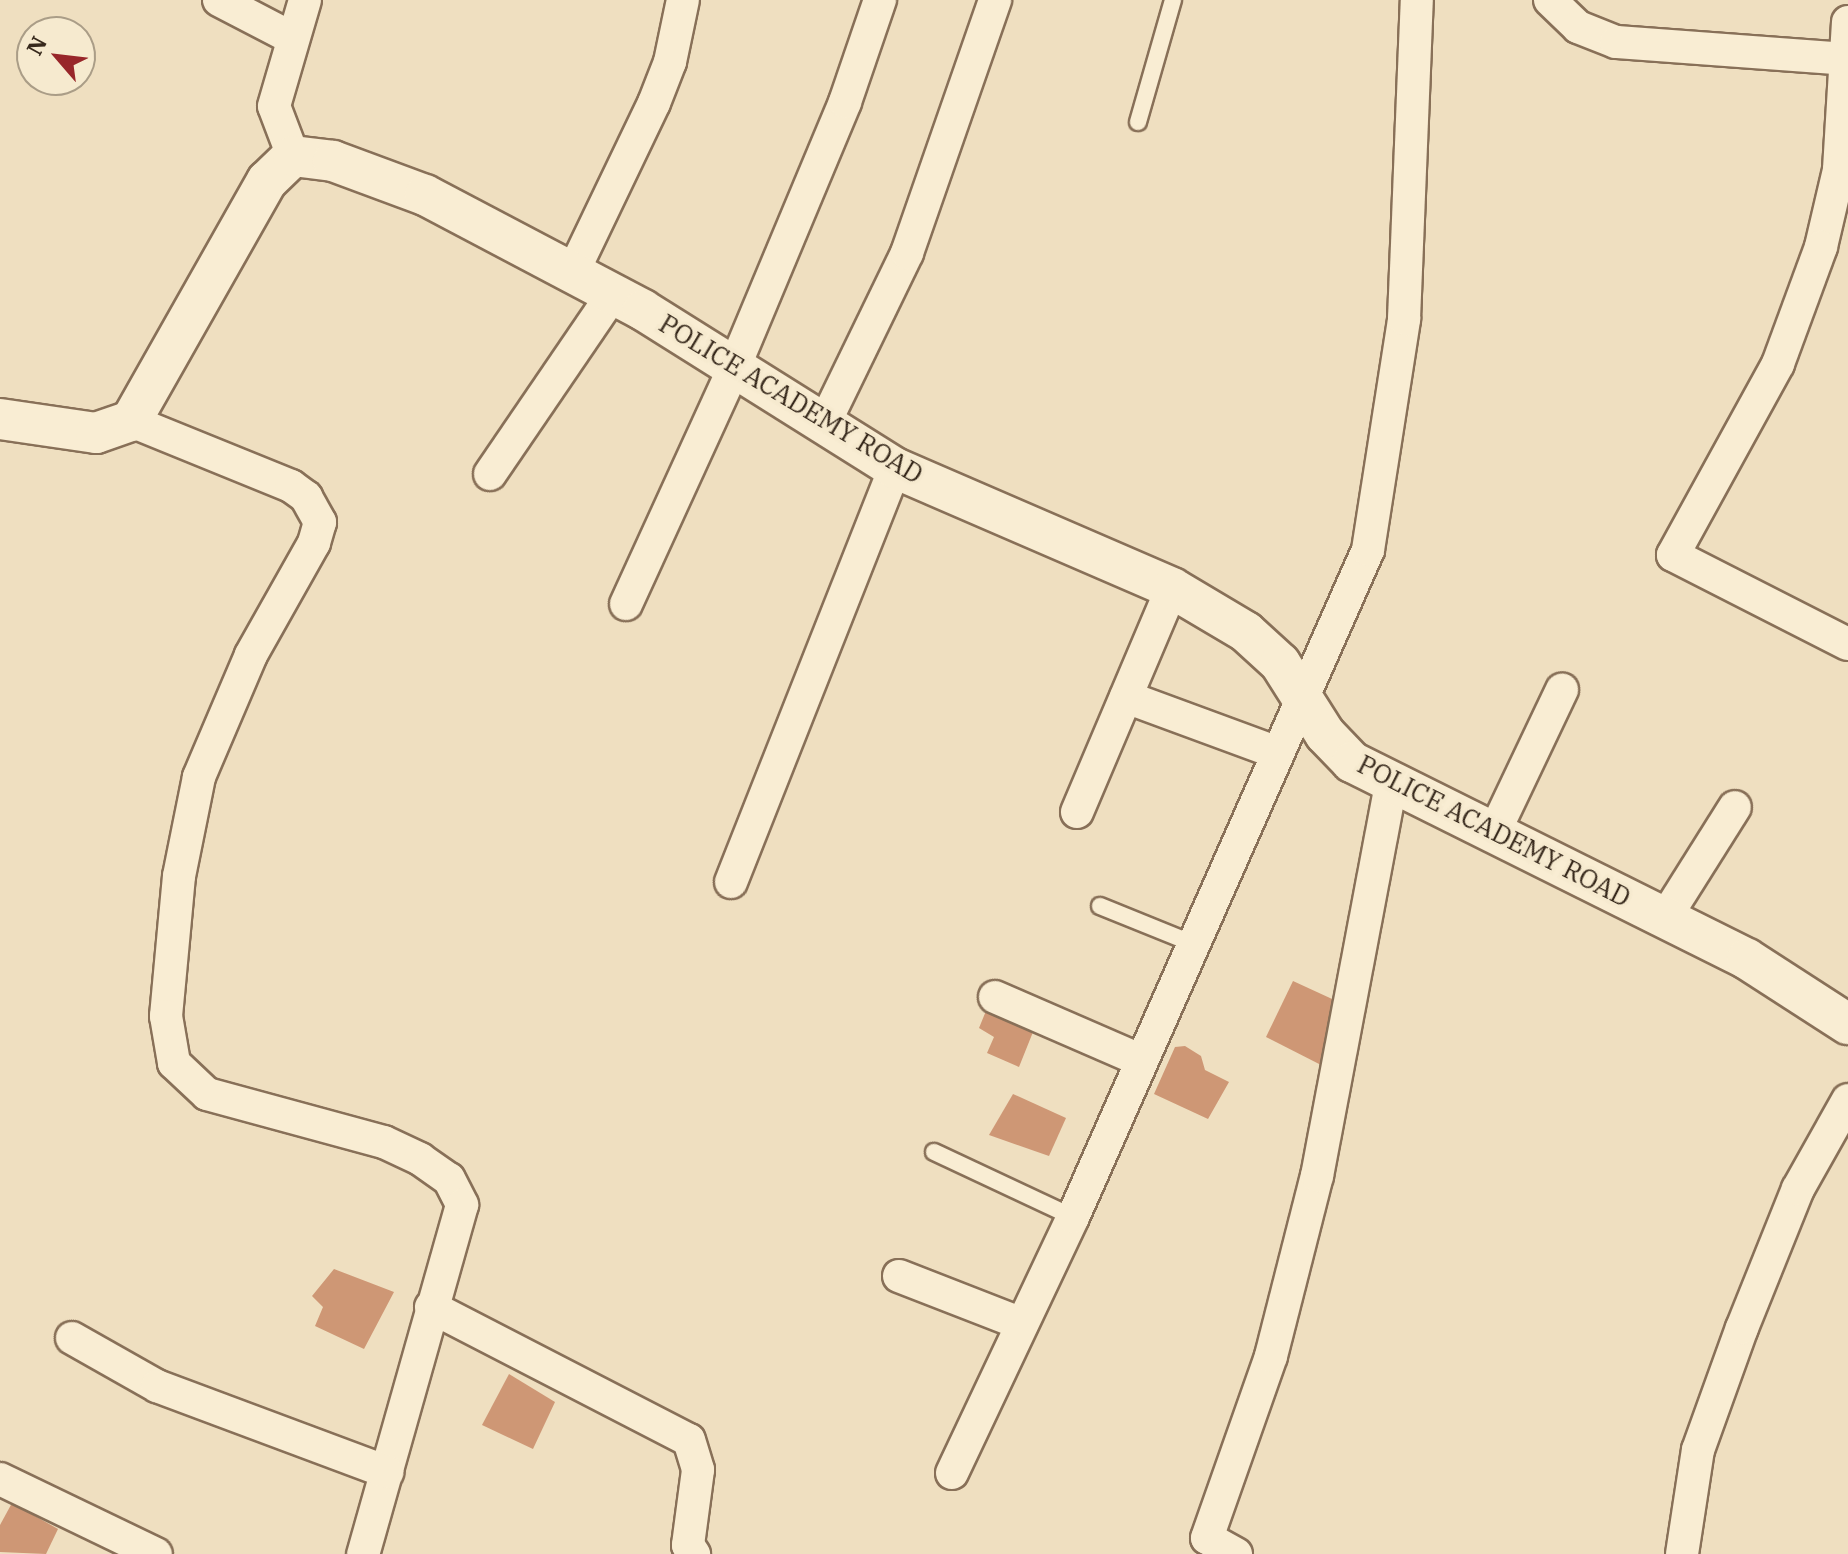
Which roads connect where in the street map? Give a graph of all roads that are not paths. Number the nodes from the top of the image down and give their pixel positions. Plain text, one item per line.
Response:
1 (219, 0) edge
2 (305, 0) edge
3 (683, 0) edge
4 (880, 0) edge
5 (995, 0) edge
6 (1173, 0) edge
7 (1417, 0) edge
8 (1550, 0) edge
9 (1848, 22) edge
10 (292, 38) junction
11 (1845, 59) junction
12 (1138, 122) dead end
13 (293, 156) junction
14 (573, 272) junction
15 (613, 294) junction
16 (733, 370) junction
17 (0, 419) edge
18 (131, 421) junction
19 (824, 424) junction
20 (895, 468) junction
21 (490, 474) dead end
22 (1172, 588) junction
23 (626, 604) dead end
24 (1848, 644) edge
25 (1562, 690) dead end
26 (1126, 697) junction
27 (1302, 699) junction
28 (1278, 753) junction
29 (1391, 785) junction
30 (1735, 807) dead end
31 (1077, 812) dead end
32 (1493, 835) junction
33 (731, 882) dead end
34 (1100, 906) dead end
35 (1665, 918) junction
36 (1194, 944) junction
37 (995, 997) dead end
38 (1848, 1024) edge
39 (1142, 1061) junction
40 (1848, 1100) edge
41 (934, 1152) dead end
42 (1073, 1217) junction
43 (899, 1276) dead end
44 (431, 1307) junction
45 (1022, 1324) junction
46 (72, 1338) dead end
47 (387, 1472) junction
48 (952, 1473) dead end
49 (0, 1479) edge
50 (1204, 1546) edge
51 (156, 1554) edge
52 (363, 1554) edge
53 (694, 1554) edge
54 (1236, 1554) edge
55 (1682, 1554) edge

1 - 10 street
2 - 10 street
3 - 14 street
4 - 16 street
5 - 19 street
6 - 12 lane
7 - 27 street
8 - 11 street
9 - 11 street
10 - 13 street
11 - 24 street
13 - 14 street, POLICE ACADEMY ROAD
13 - 18 street
14 - 15 street, POLICE ACADEMY ROAD
15 - 16 street, POLICE ACADEMY ROAD
15 - 21 street
16 - 19 street, POLICE ACADEMY ROAD
16 - 23 street
17 - 18 street
18 - 44 street
19 - 20 street, POLICE ACADEMY ROAD
20 - 22 street, POLICE ACADEMY ROAD
20 - 33 street
22 - 26 street
22 - 27 street, POLICE ACADEMY ROAD
25 - 32 street
26 - 28 street
26 - 31 street
27 - 28 street
27 - 29 street, POLICE ACADEMY ROAD
28 - 36 street
29 - 32 street, POLICE ACADEMY ROAD
29 - 50 street
30 - 35 street
32 - 35 street, POLICE ACADEMY ROAD
34 - 36 lane
35 - 38 street, POLICE ACADEMY ROAD
36 - 39 street
37 - 39 street
39 - 42 street
40 - 55 street
41 - 42 lane
42 - 45 street
43 - 45 street
44 - 47 street
44 - 53 street
45 - 48 street
46 - 47 street
47 - 52 street
49 - 51 street
50 - 54 street

